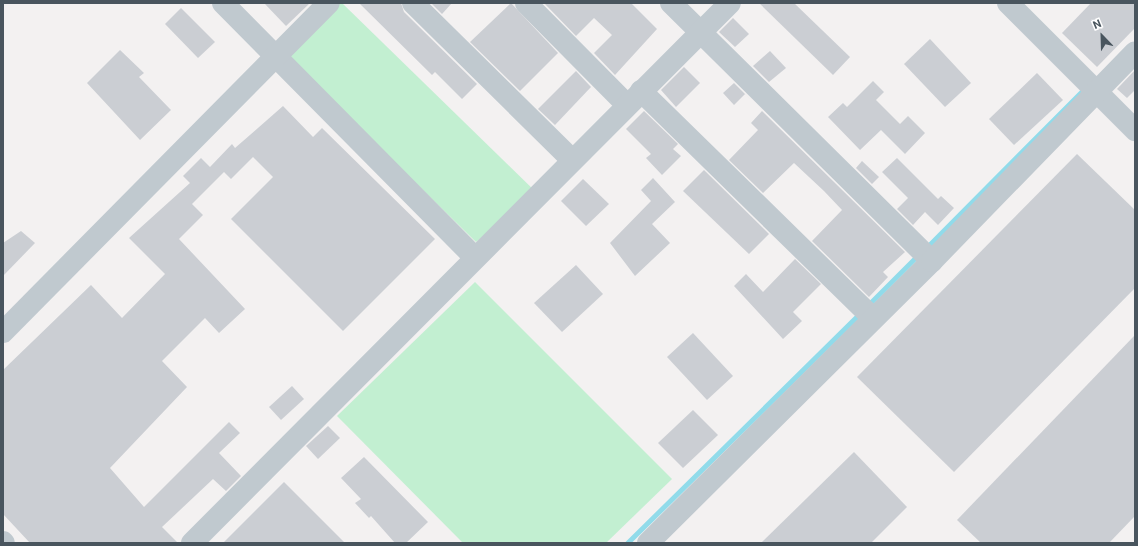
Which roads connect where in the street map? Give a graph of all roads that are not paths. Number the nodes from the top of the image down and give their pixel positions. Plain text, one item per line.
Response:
1 (223, 3) edge
2 (329, 3) edge
3 (413, 3) edge
4 (526, 3) edge
5 (670, 3) edge
6 (730, 3) edge
7 (1008, 3) edge
8 (700, 33) junction
9 (1135, 52) edge
10 (276, 57) junction
11 (1096, 91) junction
12 (634, 98) junction
13 (1135, 130) edge
14 (572, 160) junction
15 (924, 254) junction
16 (474, 257) junction
17 (866, 311) junction
18 (3, 332) edge
19 (192, 543) edge
20 (648, 543) edge

1 - 10 street
2 - 10 street
3 - 14 street
4 - 12 street
5 - 8 street
6 - 8 street
7 - 11 street
8 - 12 street
8 - 15 street
9 - 11 street
10 - 16 street
10 - 18 street
11 - 13 street
11 - 15 street
12 - 14 street
12 - 17 street
14 - 16 street
15 - 17 street
16 - 19 street
17 - 20 street

